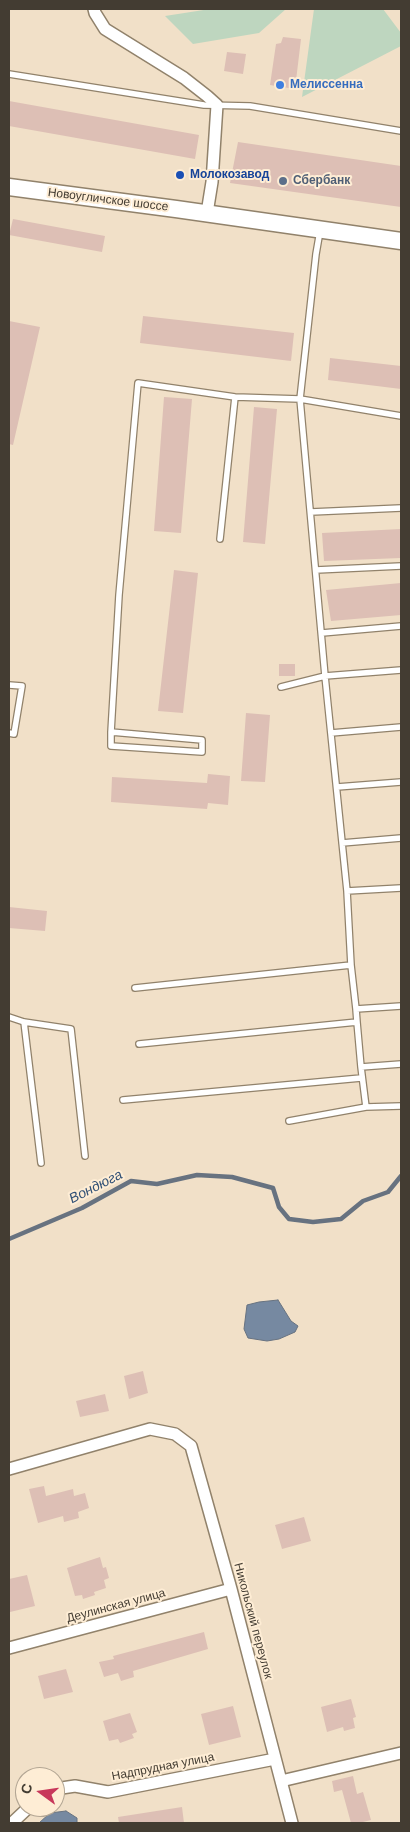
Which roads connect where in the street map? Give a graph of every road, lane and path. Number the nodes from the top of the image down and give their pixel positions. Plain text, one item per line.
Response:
1 (94, 9) edge
2 (9, 74) edge
3 (217, 105) junction
4 (401, 131) edge
5 (9, 187) edge
6 (207, 213) junction
7 (320, 230) junction
8 (401, 241) edge
9 (235, 397) junction
10 (300, 399) junction
11 (401, 416) edge
12 (401, 508) edge
13 (311, 512) junction
14 (220, 539) dead end
15 (401, 566) edge
16 (316, 570) junction
17 (401, 626) edge
18 (322, 634) junction
19 (401, 670) edge
20 (325, 676) junction
21 (9, 685) edge
22 (282, 687) dead end
23 (401, 727) edge
24 (111, 732) junction
25 (9, 733) edge
26 (331, 733) junction
27 (401, 782) edge
28 (337, 787) junction
29 (401, 838) edge
30 (342, 842) junction
31 (401, 888) edge
32 (347, 891) junction
33 (351, 965) junction
34 (135, 988) dead end
35 (401, 1006) edge
36 (356, 1009) junction
37 (9, 1017) edge
38 (24, 1022) junction
39 (357, 1022) junction
40 (140, 1044) dead end
41 (401, 1064) edge
42 (361, 1068) junction
43 (361, 1078) junction
44 (123, 1100) dead end
45 (401, 1106) edge
46 (366, 1107) junction
47 (289, 1121) dead end
48 (86, 1156) dead end
49 (41, 1163) dead end
50 (9, 1469) edge
51 (231, 1590) junction
52 (9, 1648) edge
53 (401, 1753) edge
54 (275, 1759) junction
55 (281, 1781) junction
56 (65, 1788) edge
57 (292, 1823) edge

1 - 3 street
2 - 3 lane
3 - 4 lane
3 - 6 street
5 - 6 main road, Новоугличское шоссе
6 - 7 main road, Новоугличское шоссе
7 - 8 main road, Новоугличское шоссе
7 - 10 lane
9 - 10 lane
9 - 14 lane
9 - 24 lane
10 - 11 lane
10 - 13 lane
12 - 13 lane
13 - 16 lane
15 - 16 lane
16 - 18 lane
17 - 18 lane
18 - 20 lane
19 - 20 lane
20 - 22 lane
20 - 26 lane
21 - 25 lane
23 - 26 lane
24 - 24 lane
26 - 28 lane
27 - 28 lane
28 - 30 lane
29 - 30 lane
30 - 32 lane
31 - 32 lane
32 - 33 lane
33 - 34 lane
33 - 36 lane
35 - 36 lane
36 - 39 lane
37 - 38 lane
38 - 48 lane
38 - 49 lane
39 - 40 lane
39 - 42 lane
41 - 42 lane
42 - 43 lane
43 - 44 lane
43 - 46 lane
45 - 46 lane
46 - 47 lane
50 - 51 street, Никольский переулок
51 - 52 street, Деулинская улица
51 - 54 street, Никольский переулок
53 - 55 street
54 - 55 street, Никольский переулок
54 - 56 street, Надпрудная улица
55 - 57 street, Никольский переулок

